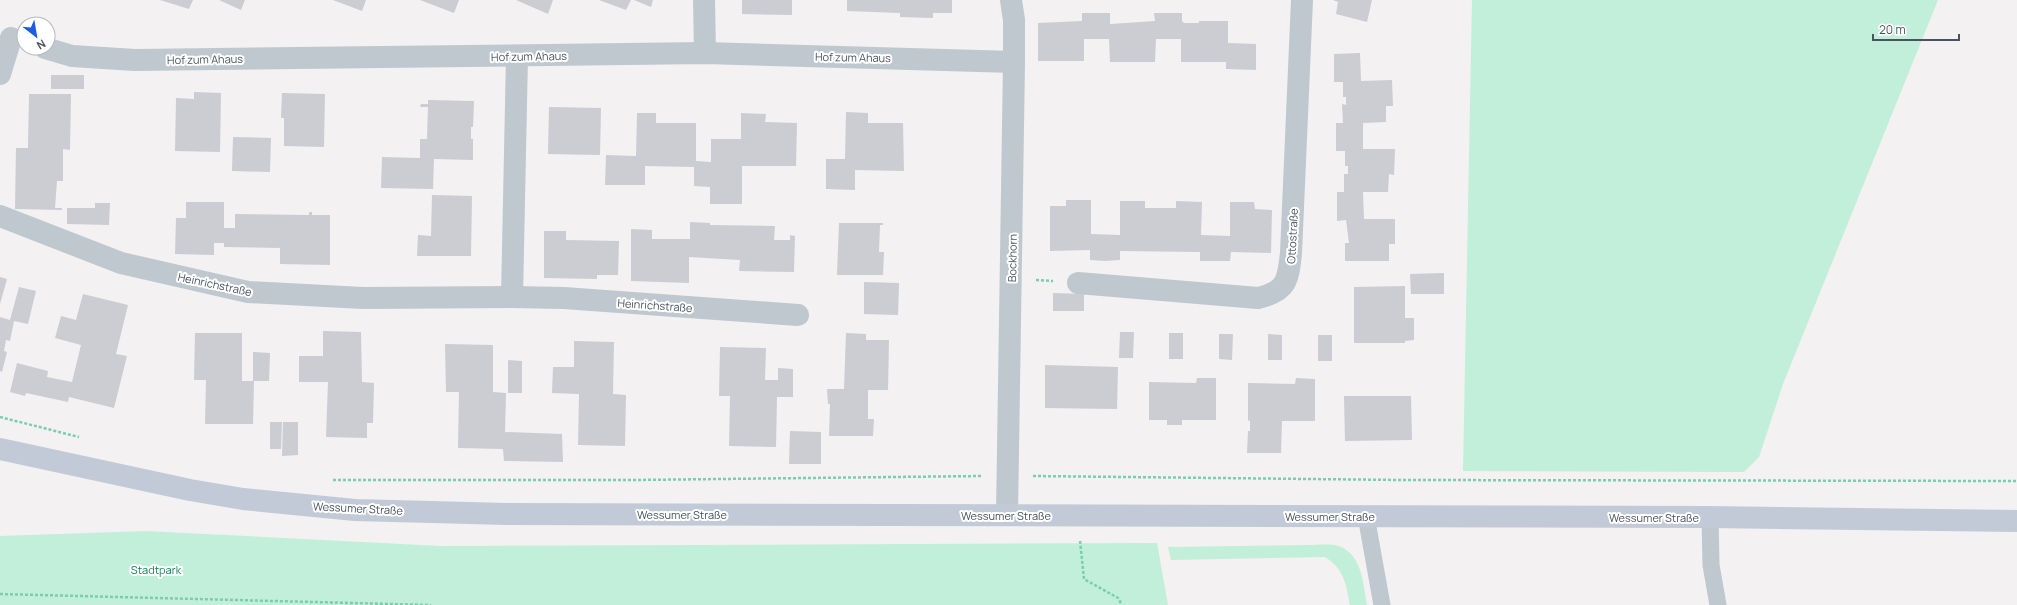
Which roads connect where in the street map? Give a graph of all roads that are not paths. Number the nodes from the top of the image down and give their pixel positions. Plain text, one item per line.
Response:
1 (704, 0) edge
2 (1011, 0) edge
3 (1302, 0) edge
4 (12, 34) edge
5 (56, 51) edge
6 (704, 53) junction
7 (517, 56) junction
8 (1014, 62) junction
9 (0, 74) edge
10 (0, 216) edge
11 (1078, 283) road end
12 (512, 297) junction
13 (798, 315) dead end
14 (0, 449) edge
15 (1007, 515) junction
16 (1366, 516) junction
17 (1710, 517) junction
18 (2017, 521) edge
19 (1382, 605) edge
20 (1718, 605) edge

1 - 6 street
2 - 8 street, Bockhorn
3 - 11 street, Ottostraße
4 - 9 street
5 - 7 street, Hof zum Ahaus
6 - 7 street, Hof zum Ahaus
6 - 8 street, Hof zum Ahaus
7 - 12 street
8 - 15 street, Bockhorn
10 - 12 street, Heinrichstraße
12 - 13 street, Heinrichstraße
14 - 15 main road, Wessumer Straße
15 - 16 main road, Wessumer Straße
16 - 17 main road, Wessumer Straße
16 - 19 lane
17 - 18 main road, Wessumer Straße
17 - 20 lane

